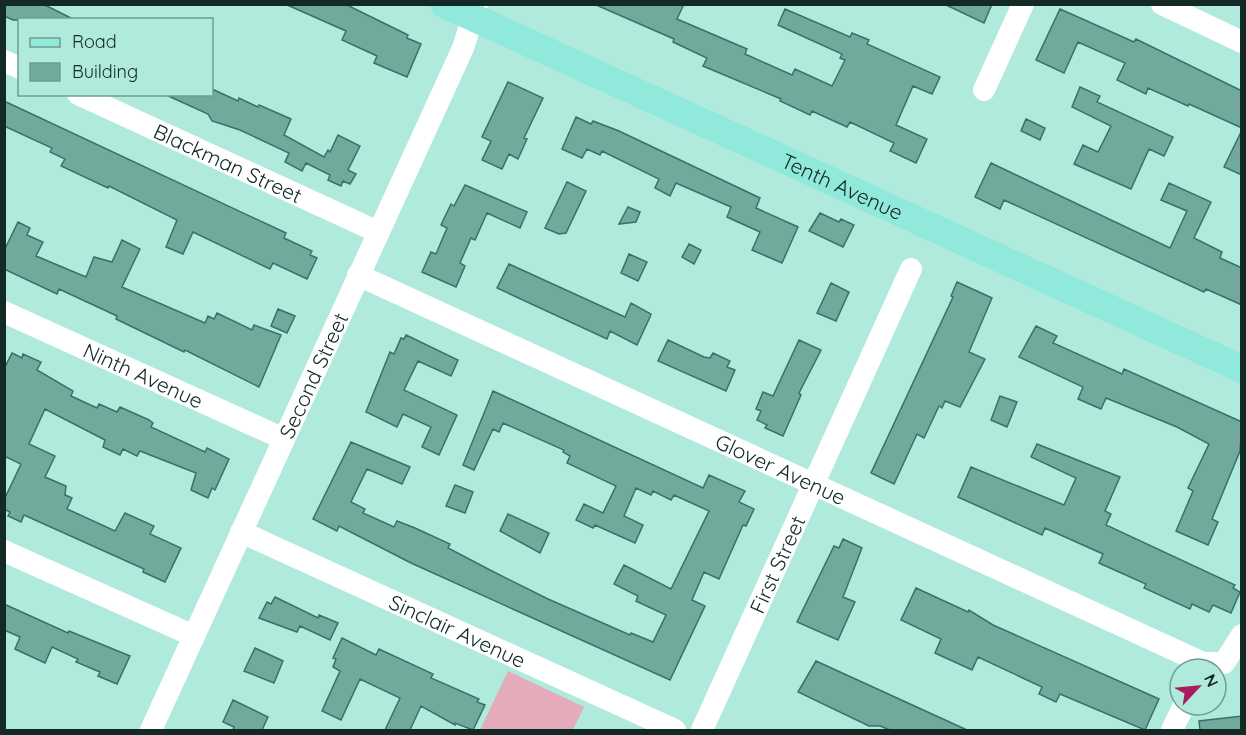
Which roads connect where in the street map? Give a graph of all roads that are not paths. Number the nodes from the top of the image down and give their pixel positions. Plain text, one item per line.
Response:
1 (444, 4) edge
2 (1023, 4) edge
3 (1162, 4) edge
4 (475, 11) edge
5 (1242, 42) edge
6 (4, 61) edge
7 (18, 67) edge
8 (984, 90) dead end
9 (82, 96) edge
10 (378, 232) junction
11 (911, 269) dead end
12 (358, 275) junction
13 (4, 312) edge
14 (1242, 369) edge
15 (284, 439) junction
16 (813, 484) junction
17 (242, 532) junction
18 (4, 551) edge
19 (1242, 635) edge
20 (194, 636) junction
21 (1183, 657) edge
22 (1228, 657) edge
23 (151, 730) edge
24 (675, 730) edge
25 (702, 730) edge

1 - 4 main road, Tenth Avenue
2 - 8 street
3 - 5 street
4 - 10 street, Second Street
4 - 14 main road, Tenth Avenue
6 - 7 street
9 - 10 street, Blackman Street
10 - 12 street, Second Street
11 - 16 street, First Street
12 - 15 street, Second Street
12 - 16 street, Glover Avenue
13 - 15 street, Ninth Avenue
15 - 17 street, Second Street
16 - 21 street, Glover Avenue
16 - 25 street, First Street
17 - 20 street, Second Street
17 - 24 street, Sinclair Avenue
18 - 20 street
19 - 22 street
20 - 23 street, Second Street

